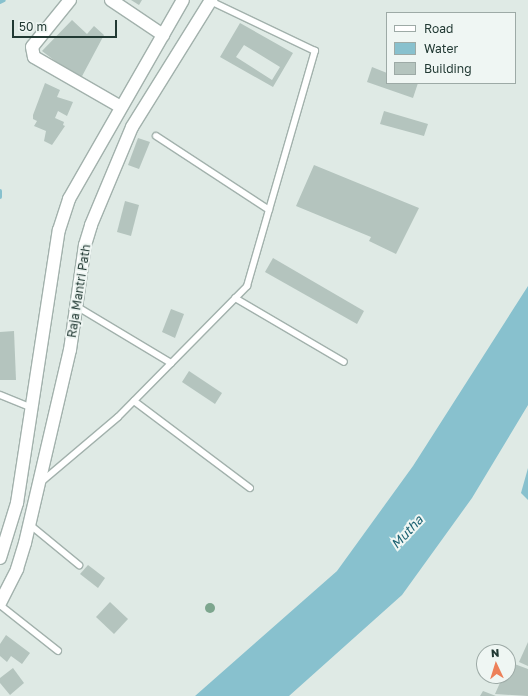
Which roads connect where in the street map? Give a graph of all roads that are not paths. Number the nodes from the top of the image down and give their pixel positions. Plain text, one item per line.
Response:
1 (70, 0) edge
2 (111, 0) edge
3 (182, 0) edge
4 (211, 0) edge
5 (163, 35) junction
6 (121, 107) junction
7 (156, 136) dead end
8 (269, 210) junction
9 (235, 298) junction
10 (76, 306) junction
11 (344, 362) dead end
12 (171, 363) junction
13 (0, 395) edge
14 (134, 401) junction
15 (33, 408) junction
16 (38, 485) junction
17 (250, 488) dead end
18 (29, 524) junction
19 (2, 554) edge
20 (21, 556) junction
21 (79, 566) dead end
22 (0, 604) edge
23 (58, 651) dead end

1 - 6 main road
2 - 5 main road
3 - 5 main road
4 - 8 lane
4 - 10 main road, Raja Mantri Path
5 - 6 main road
6 - 15 main road
7 - 8 lane
8 - 9 lane
9 - 11 lane
9 - 12 lane
10 - 12 lane
10 - 16 main road, Raja Mantri Path
12 - 14 lane
13 - 15 lane
14 - 16 lane
14 - 17 lane
15 - 19 main road
16 - 18 main road, Raja Mantri Path
18 - 20 main road, Raja Mantri Path
18 - 21 lane
19 - 20 main road
20 - 22 main road, Raja Mantri Path
22 - 23 lane

